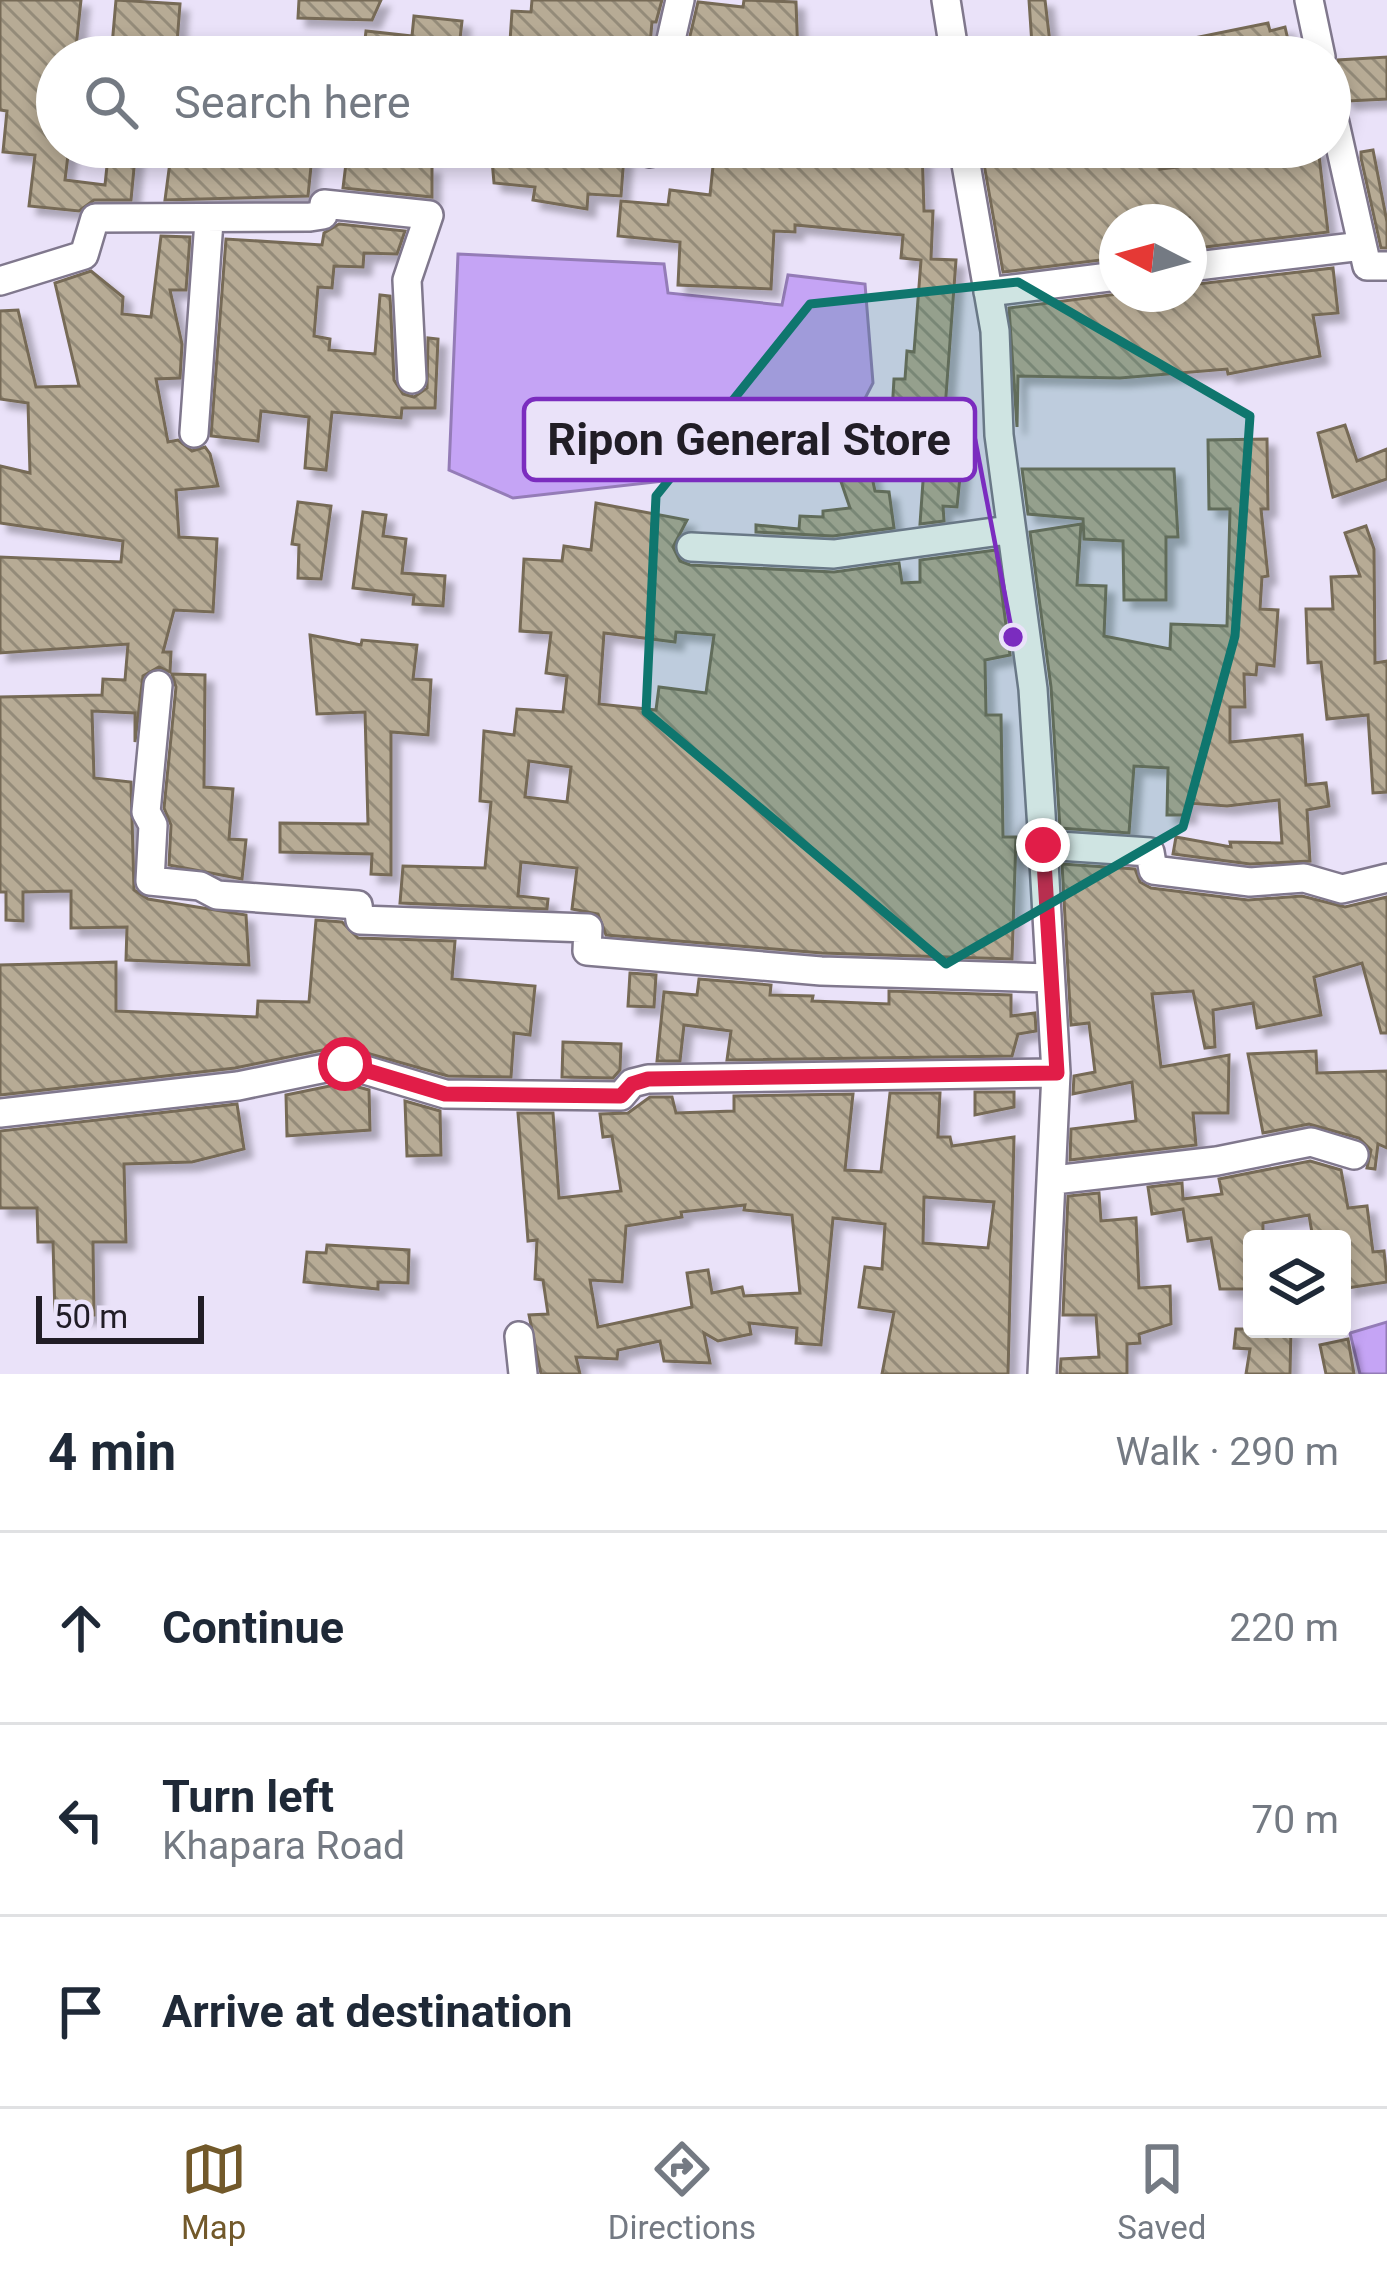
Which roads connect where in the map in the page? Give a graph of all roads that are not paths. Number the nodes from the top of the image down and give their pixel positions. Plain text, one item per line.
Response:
1 (680, 0) edge
2 (946, 0) edge
3 (1309, 0) edge
4 (672, 36) edge
5 (952, 36) edge
6 (1317, 36) edge
7 (967, 168) edge
8 (1345, 168) edge
9 (209, 221) junction
10 (1362, 246) junction
11 (1207, 265) edge
12 (1387, 266) edge
13 (1099, 278) edge
14 (0, 281) edge
15 (988, 292) junction
16 (412, 379) dead end
17 (194, 433) dead end
18 (1008, 530) junction
19 (691, 547) dead end
20 (158, 685) dead end
21 (1043, 845) junction
22 (1387, 878) edge
23 (1050, 978) junction
24 (1057, 1073) junction
25 (0, 1113) edge
26 (1354, 1155) dead end
27 (1054, 1180) junction
28 (519, 1336) dead end
29 (523, 1374) edge
30 (1042, 1374) edge

1 - 4 street
2 - 5 street
3 - 6 street
7 - 15 street
8 - 10 street
9 - 14 street
9 - 16 street
9 - 17 street
10 - 11 street
10 - 12 street
13 - 15 street
15 - 18 street
18 - 19 street
18 - 21 street
20 - 23 street
21 - 22 street
21 - 23 street
23 - 24 street
24 - 25 street
24 - 27 street
26 - 27 street
27 - 30 street
28 - 29 street

